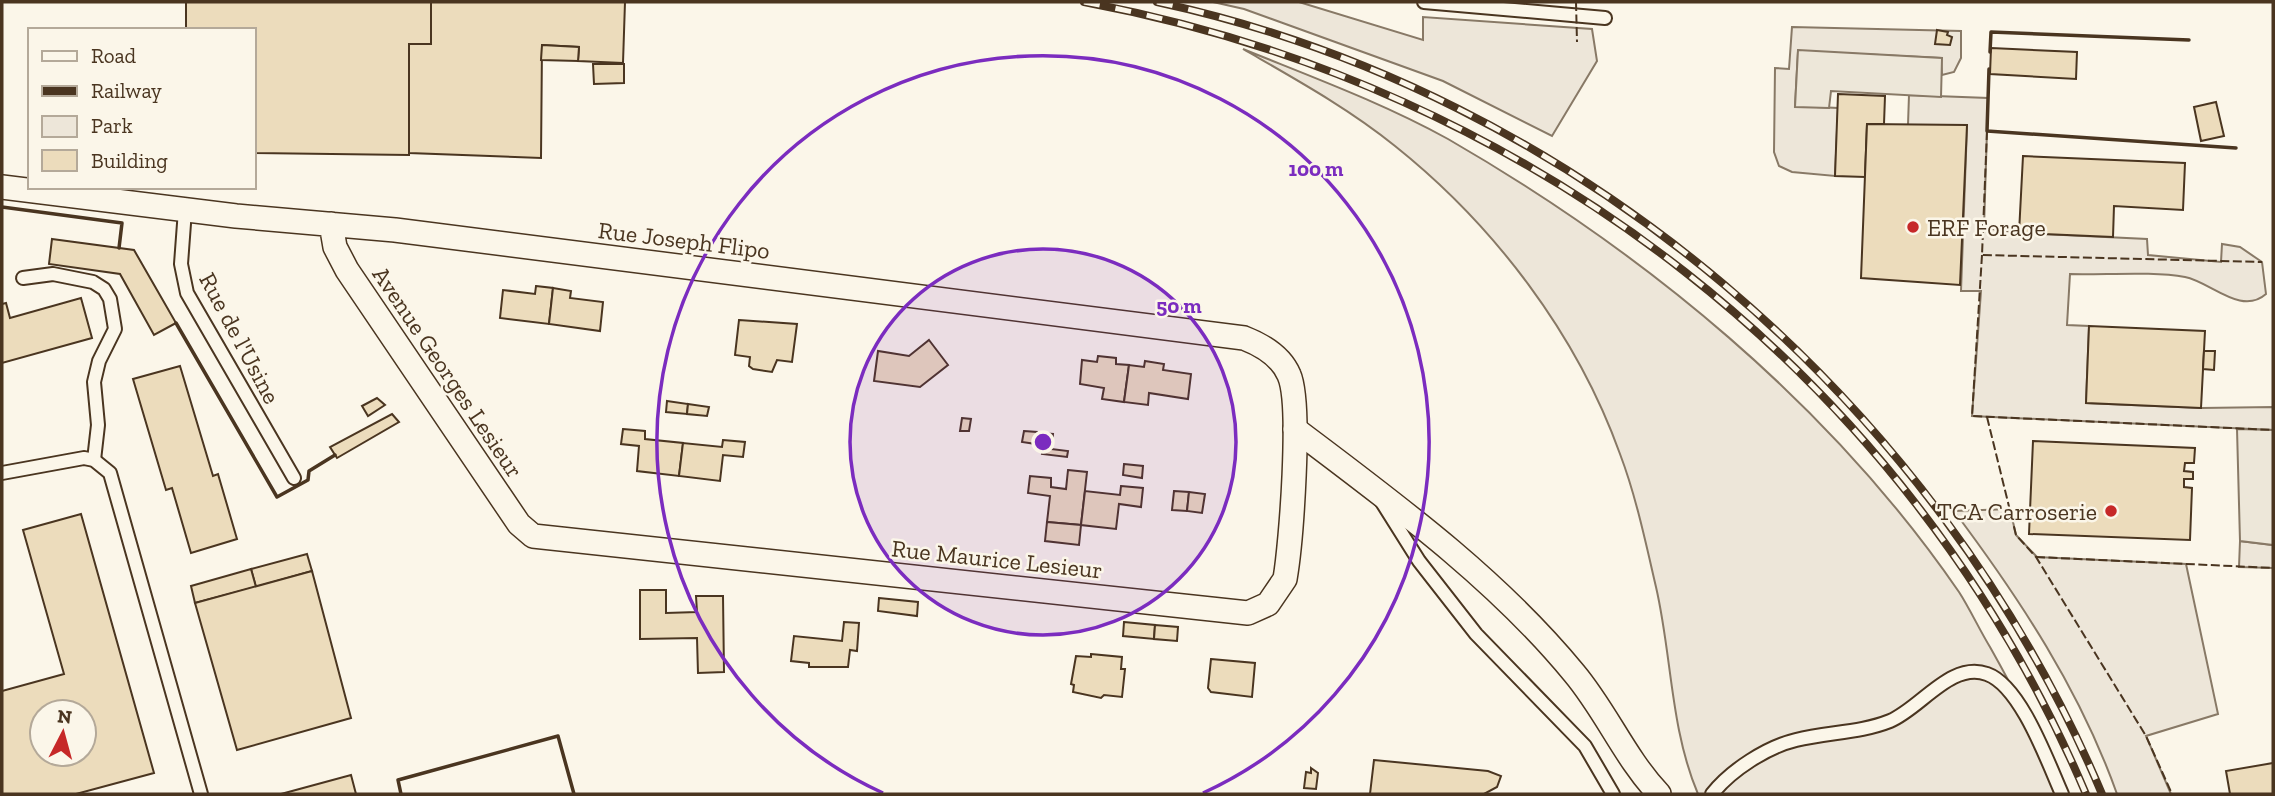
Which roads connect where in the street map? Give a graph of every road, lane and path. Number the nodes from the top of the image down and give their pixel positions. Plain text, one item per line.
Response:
1 (1424, 2) edge
2 (1605, 18) dead end
3 (2, 187) edge
4 (185, 210) junction
5 (331, 225) junction
6 (23, 278) dead end
7 (1295, 429) junction
8 (94, 460) junction
9 (2, 473) edge
10 (294, 478) dead end
11 (1375, 490) junction
12 (537, 537) joint
13 (201, 794) edge
14 (1613, 794) edge
15 (1659, 794) edge
16 (1712, 794) edge
17 (2062, 794) edge

1 - 2 lane
3 - 4 street, Rue Joseph Flipo
4 - 5 street, Rue Joseph Flipo
4 - 10 lane, Rue de l'Usine
5 - 7 street, Rue Joseph Flipo
5 - 12 street, Avenue Georges Lesieur
6 - 8 lane
7 - 11 street
7 - 12 street, Rue Maurice Lesieur
8 - 9 lane
8 - 13 lane
11 - 14 lane
11 - 15 street
16 - 17 lane

